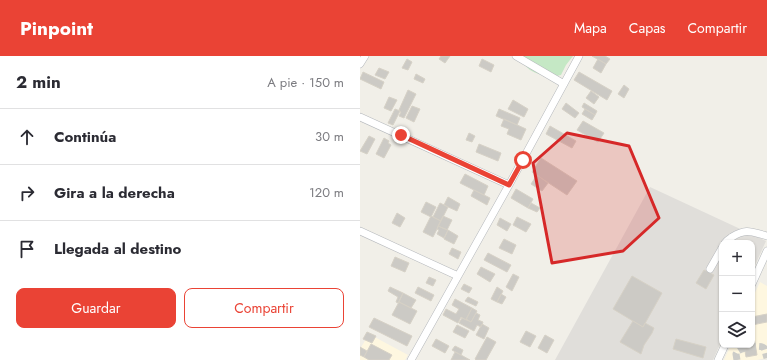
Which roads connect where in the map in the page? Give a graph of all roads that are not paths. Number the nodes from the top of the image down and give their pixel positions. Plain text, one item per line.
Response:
1 (364, 56) edge
2 (516, 56) edge
3 (579, 56) edge
4 (360, 64) edge
5 (564, 84) junction
6 (360, 117) edge
7 (509, 185) junction
8 (360, 231) edge
9 (767, 236) edge
10 (726, 240) edge
11 (767, 250) edge
12 (719, 253) edge
13 (710, 268) dead end
14 (458, 276) junction
15 (755, 277) edge
16 (724, 348) edge
17 (411, 360) edge
18 (718, 360) edge

1 - 4 street
2 - 5 street
3 - 5 street
5 - 7 street
6 - 7 street
7 - 14 street
8 - 14 street
9 - 10 street
11 - 15 street
12 - 13 street
14 - 17 street
16 - 18 street

